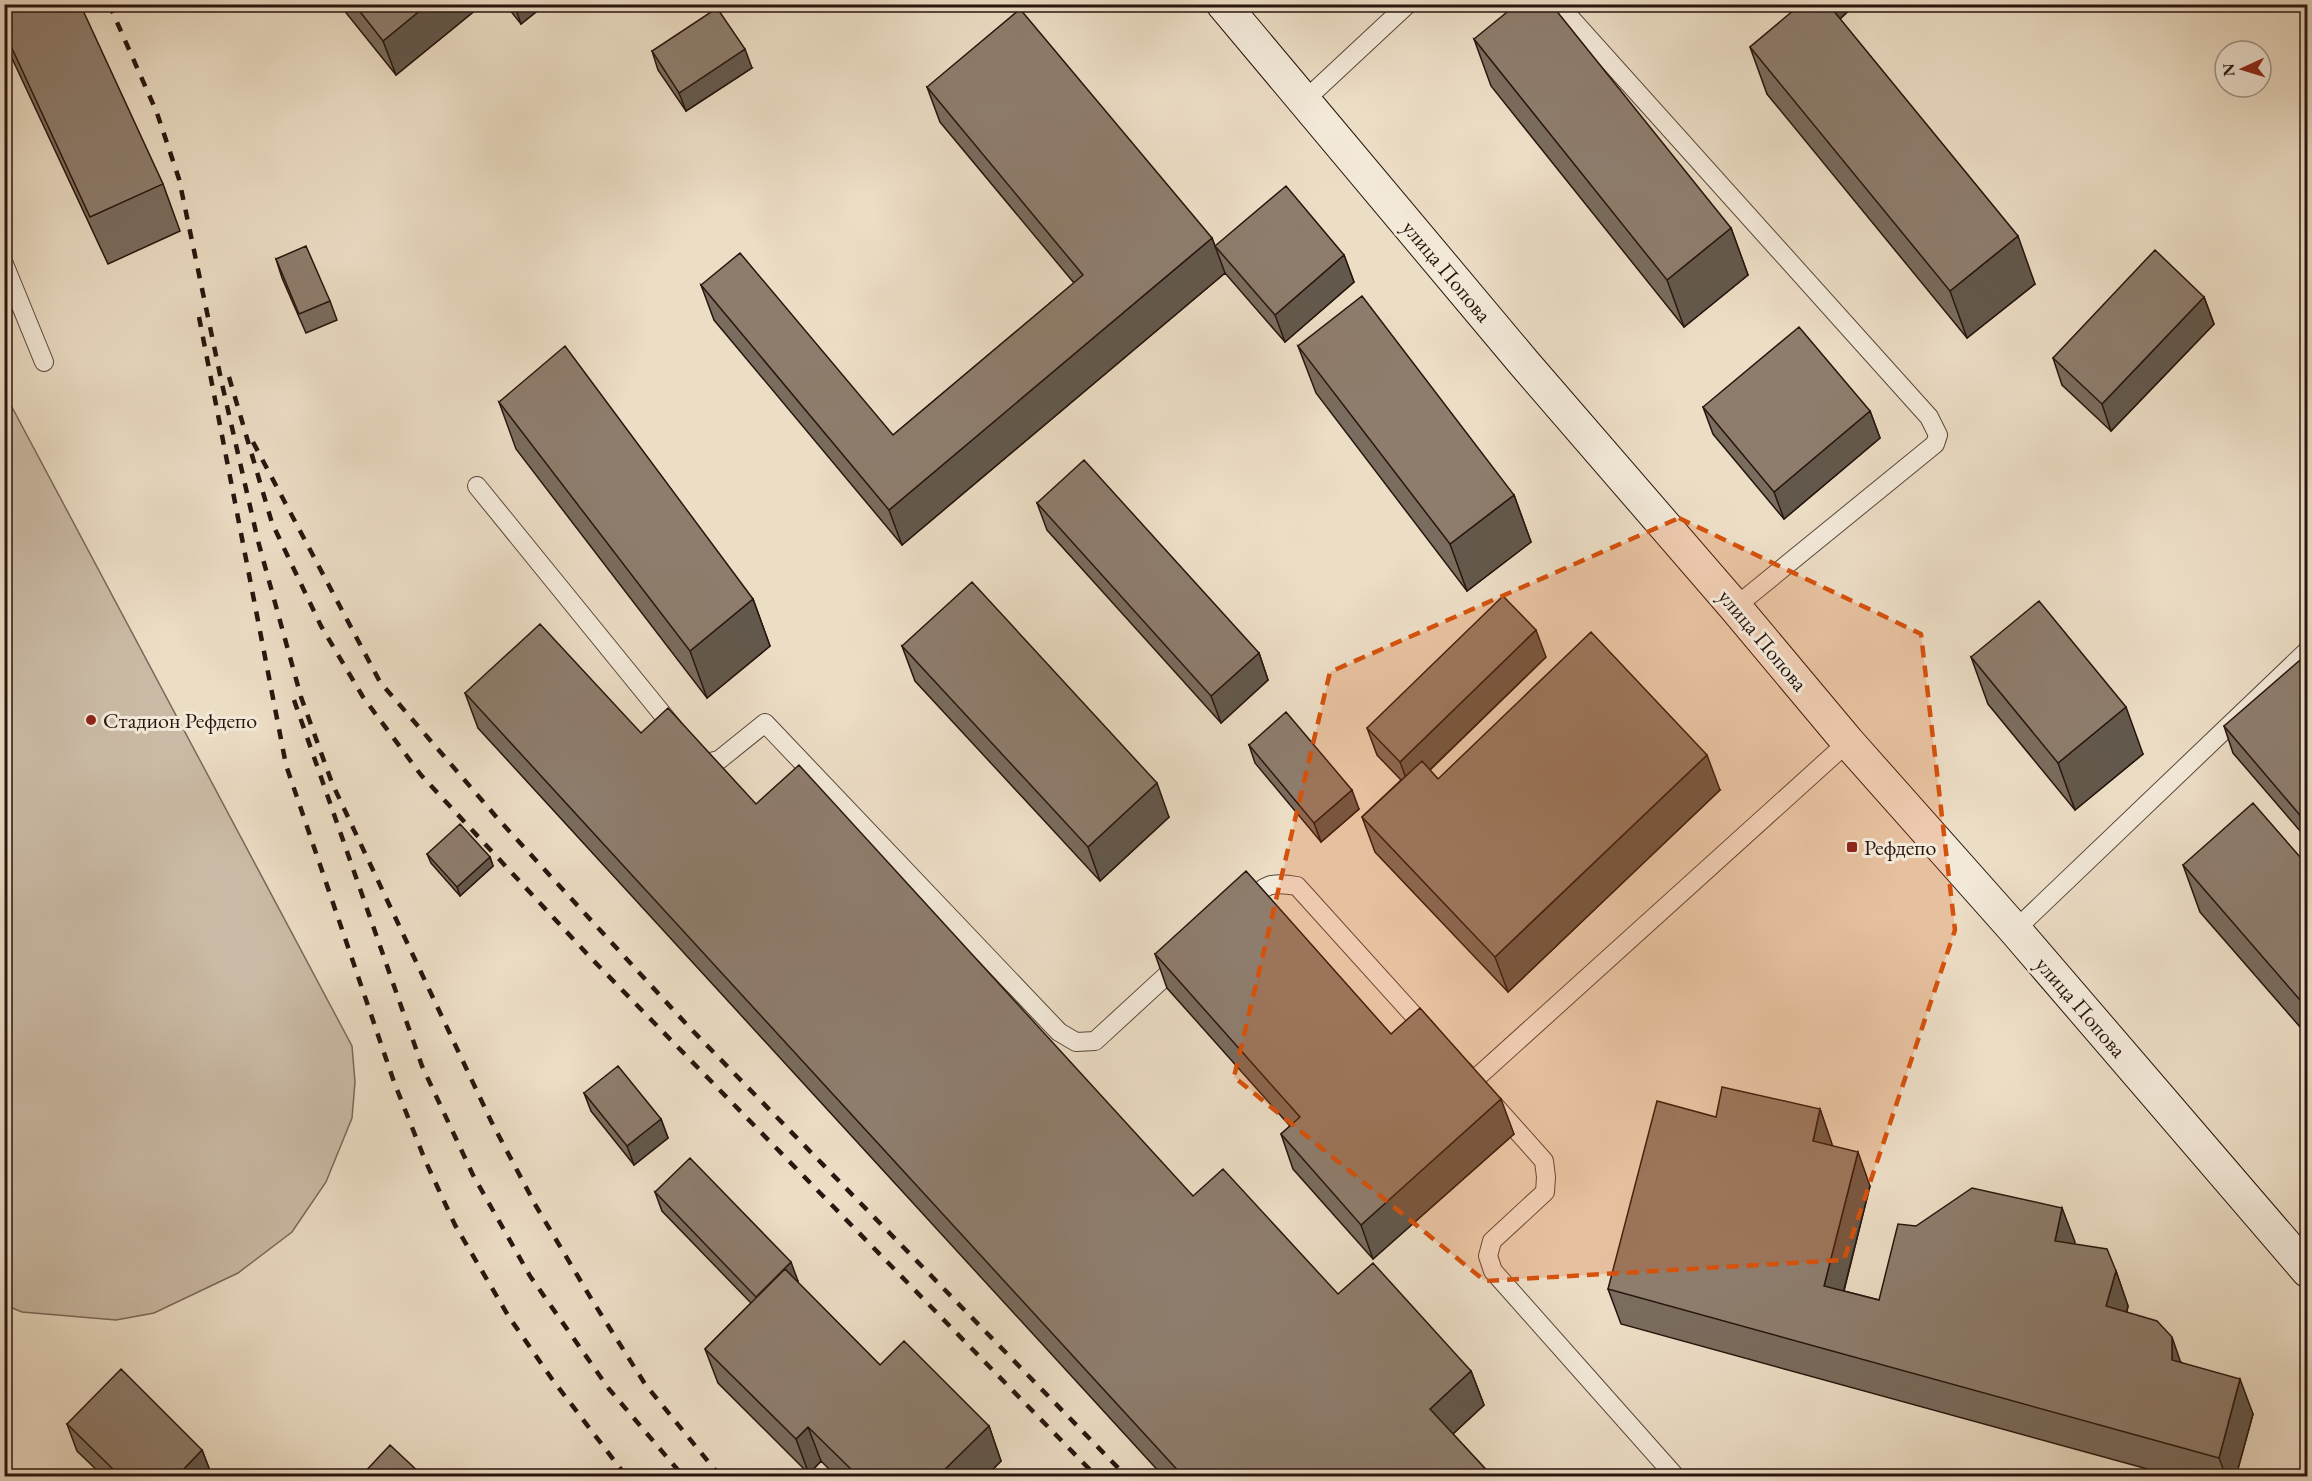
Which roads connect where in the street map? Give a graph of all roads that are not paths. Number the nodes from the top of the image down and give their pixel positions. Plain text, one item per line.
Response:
1 (1223, 4) edge
2 (1408, 4) edge
3 (1558, 4) edge
4 (1305, 100) junction
5 (4, 264) edge
6 (44, 362) dead end
7 (477, 486) dead end
8 (1735, 607) junction
9 (2307, 650) edge
10 (1848, 742) junction
11 (1231, 917) edge
12 (2015, 930) junction
13 (1197, 948) edge
14 (1473, 1081) junction
15 (2307, 1271) edge
16 (1675, 1476) edge

1 - 4 street, улица Попова
2 - 4 lane
3 - 8 lane
4 - 8 street, улица Попова
5 - 6 lane
7 - 13 lane
8 - 10 street, улица Попова
9 - 12 lane
10 - 12 street, улица Попова
10 - 14 lane
11 - 14 lane
12 - 15 street, улица Попова
14 - 16 lane

